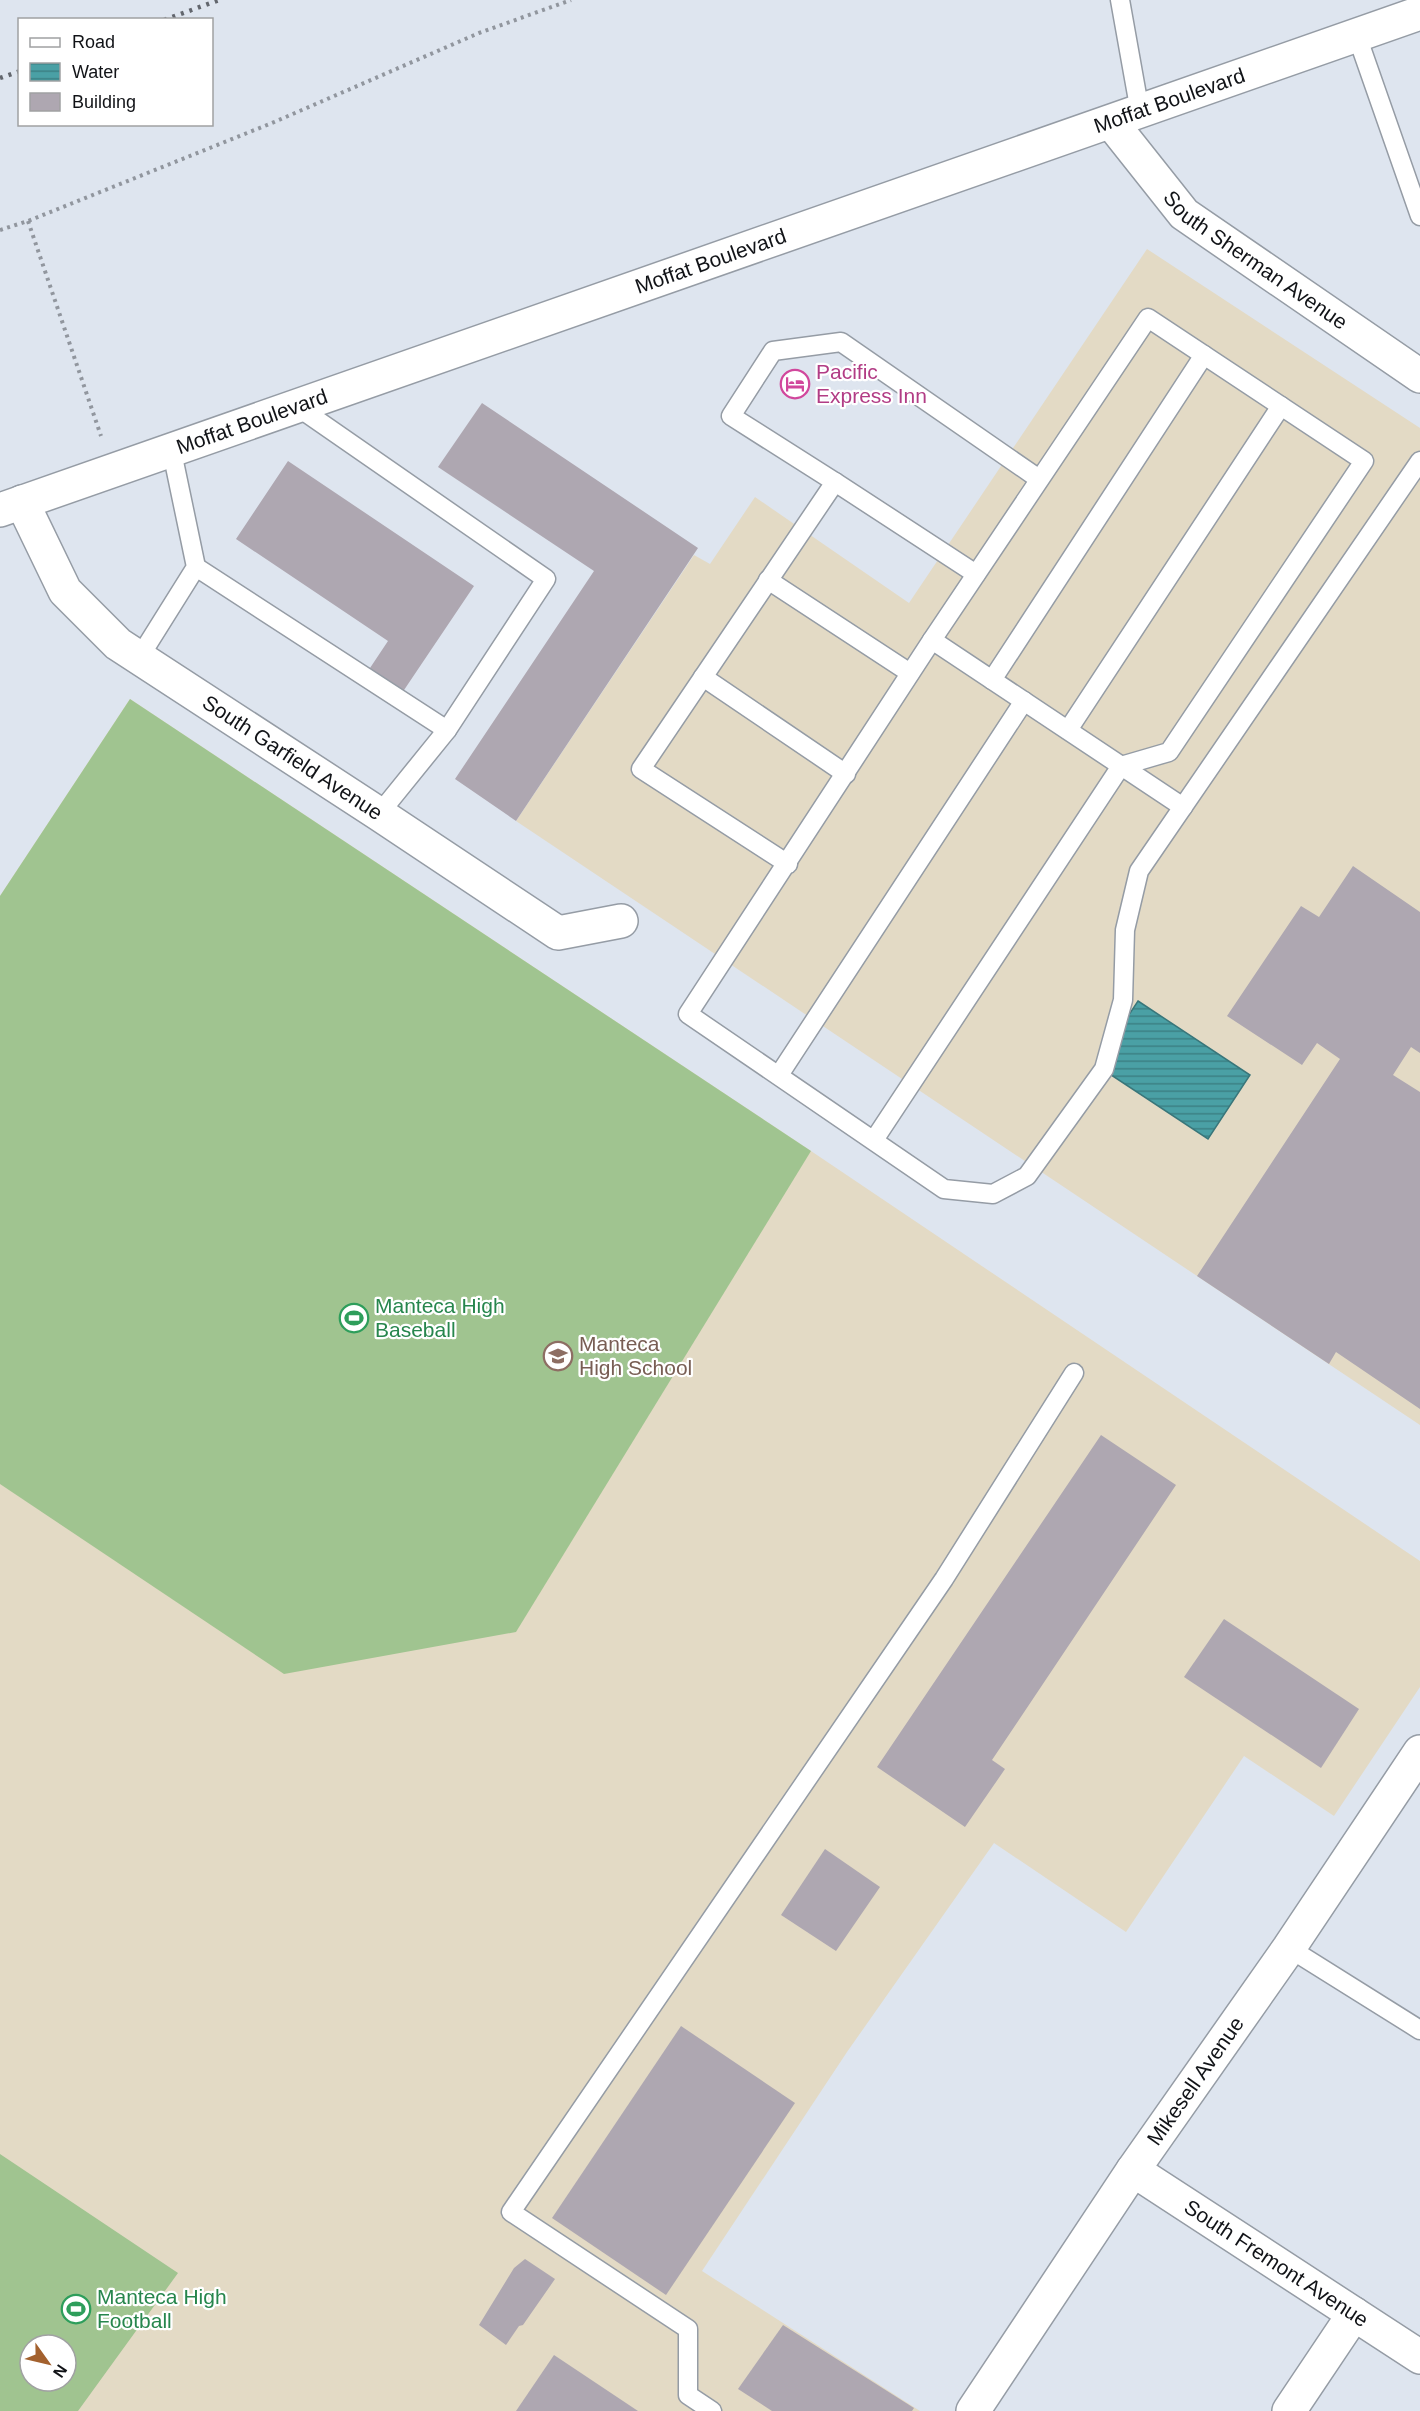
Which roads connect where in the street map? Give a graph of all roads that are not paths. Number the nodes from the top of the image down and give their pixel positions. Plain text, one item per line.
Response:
1 (1120, 0) edge
2 (1420, 13) edge
3 (1357, 36) junction
4 (1126, 117) junction
5 (1420, 216) edge
6 (1204, 355) junction
7 (1420, 376) edge
8 (1281, 406) junction
9 (297, 407) junction
10 (172, 452) junction
11 (1420, 461) edge
12 (1039, 479) junction
13 (835, 482) junction
14 (11, 506) edge
15 (196, 567) junction
16 (976, 574) junction
17 (768, 580) junction
18 (932, 640) junction
19 (139, 658) junction
20 (910, 673) junction
21 (703, 677) junction
22 (992, 680) junction
23 (1024, 701) junction
24 (447, 730) junction
25 (1068, 730) junction
26 (1121, 766) junction
27 (846, 774) junction
28 (1183, 807) junction
29 (379, 813) junction
30 (788, 864) junction
31 (621, 921) dead end
32 (779, 1075) junction
33 (874, 1140) junction
34 (1074, 1373) dead end
35 (1420, 1752) edge
36 (1289, 1948) junction
37 (1420, 2030) edge
38 (1133, 2170) junction
39 (1354, 2314) junction
40 (1420, 2357) edge
41 (712, 2411) edge
42 (973, 2411) edge
43 (1289, 2411) edge

1 - 4 lane
2 - 3 street, Moffat Boulevard
3 - 4 street, Moffat Boulevard
3 - 5 lane
4 - 7 street, South Sherman Avenue
4 - 9 street, Moffat Boulevard
6 - 8 lane
6 - 12 lane
6 - 22 lane
8 - 25 lane
8 - 26 lane
9 - 10 street, Moffat Boulevard
9 - 24 lane
10 - 14 street, Moffat Boulevard
10 - 15 lane
11 - 28 lane
12 - 13 lane
12 - 16 lane
13 - 16 lane
13 - 17 lane
14 - 19 street, South Garfield Avenue
15 - 19 lane
15 - 24 lane
16 - 18 lane
17 - 20 lane
17 - 21 lane
18 - 20 lane
18 - 22 lane
19 - 29 street, South Garfield Avenue
20 - 27 lane
21 - 27 lane
21 - 30 lane
22 - 23 lane
23 - 25 lane
23 - 32 lane
24 - 29 lane
25 - 26 lane
26 - 28 lane
26 - 33 lane
27 - 30 lane
28 - 33 lane
29 - 31 street, South Garfield Avenue
30 - 32 lane
32 - 33 lane
34 - 41 lane
35 - 36 street, Mikesell Avenue
36 - 37 lane
36 - 38 street, Mikesell Avenue
38 - 39 street, South Fremont Avenue
38 - 42 street, Mikesell Avenue
39 - 40 street, South Fremont Avenue
39 - 43 street

